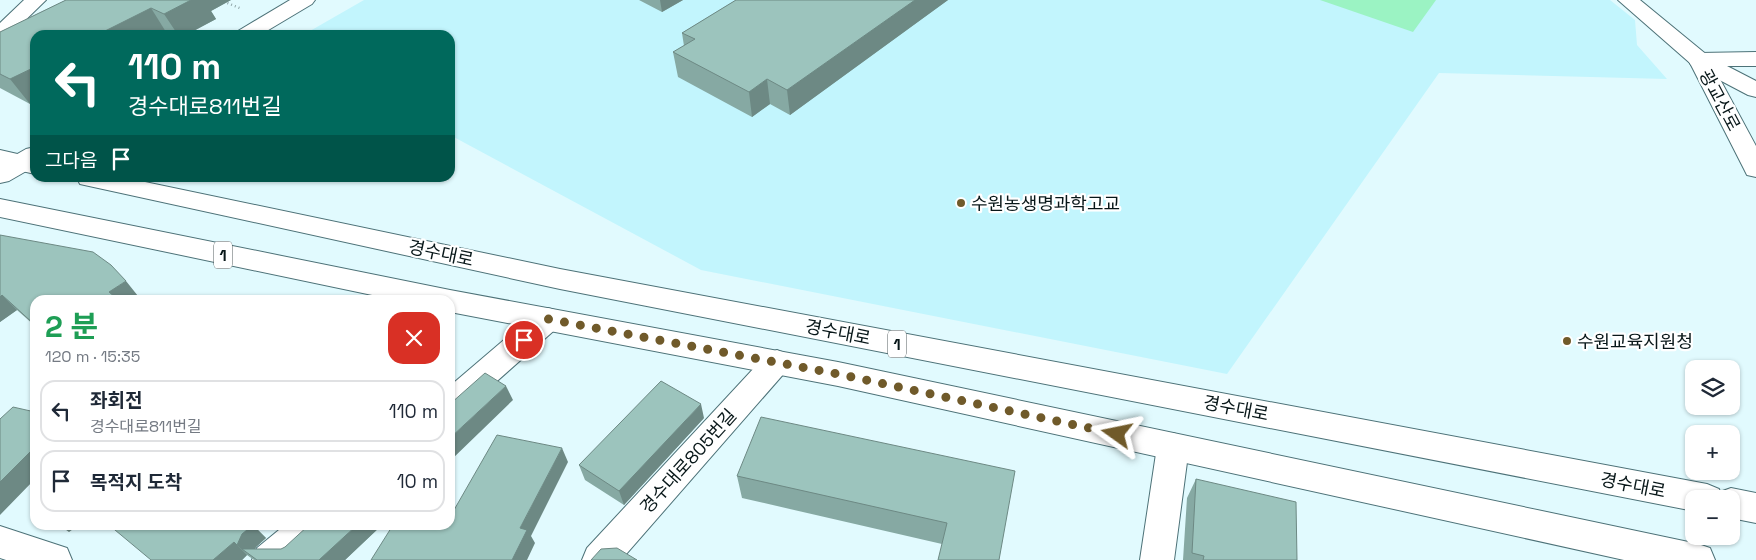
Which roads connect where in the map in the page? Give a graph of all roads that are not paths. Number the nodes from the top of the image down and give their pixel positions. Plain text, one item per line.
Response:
1 (36, 0) edge
2 (306, 0) edge
3 (1628, 0) edge
4 (254, 30) edge
5 (0, 34) edge
6 (1699, 60) junction
7 (1756, 60) edge
8 (1756, 90) edge
9 (23, 160) edge
10 (1756, 169) edge
11 (0, 175) edge
12 (108, 182) edge
13 (0, 208) edge
14 (425, 295) edge
15 (455, 301) edge
16 (548, 319) junction
17 (776, 362) junction
18 (455, 400) edge
19 (1173, 447) junction
20 (1685, 495) edge
21 (1740, 505) edge
22 (1756, 508) edge
23 (304, 530) edge
24 (0, 542) edge
25 (55, 560) edge
26 (269, 560) edge
27 (599, 560) edge
28 (1157, 560) edge
29 (1698, 560) edge

1 - 5 main road
2 - 4 main road
3 - 6 main road, 광교산로
6 - 7 main road
6 - 8 main road
6 - 10 main road, 광교산로
9 - 11 main road
12 - 20 main road, 경수대로 / 1
13 - 14 main road, 1
15 - 16 main road, 1
16 - 17 main road, 1
16 - 18 main road
17 - 19 main road, 1
17 - 27 main road, 경수대로805번길
19 - 28 main road
19 - 29 main road, 1
21 - 22 main road
23 - 26 main road
24 - 25 main road

